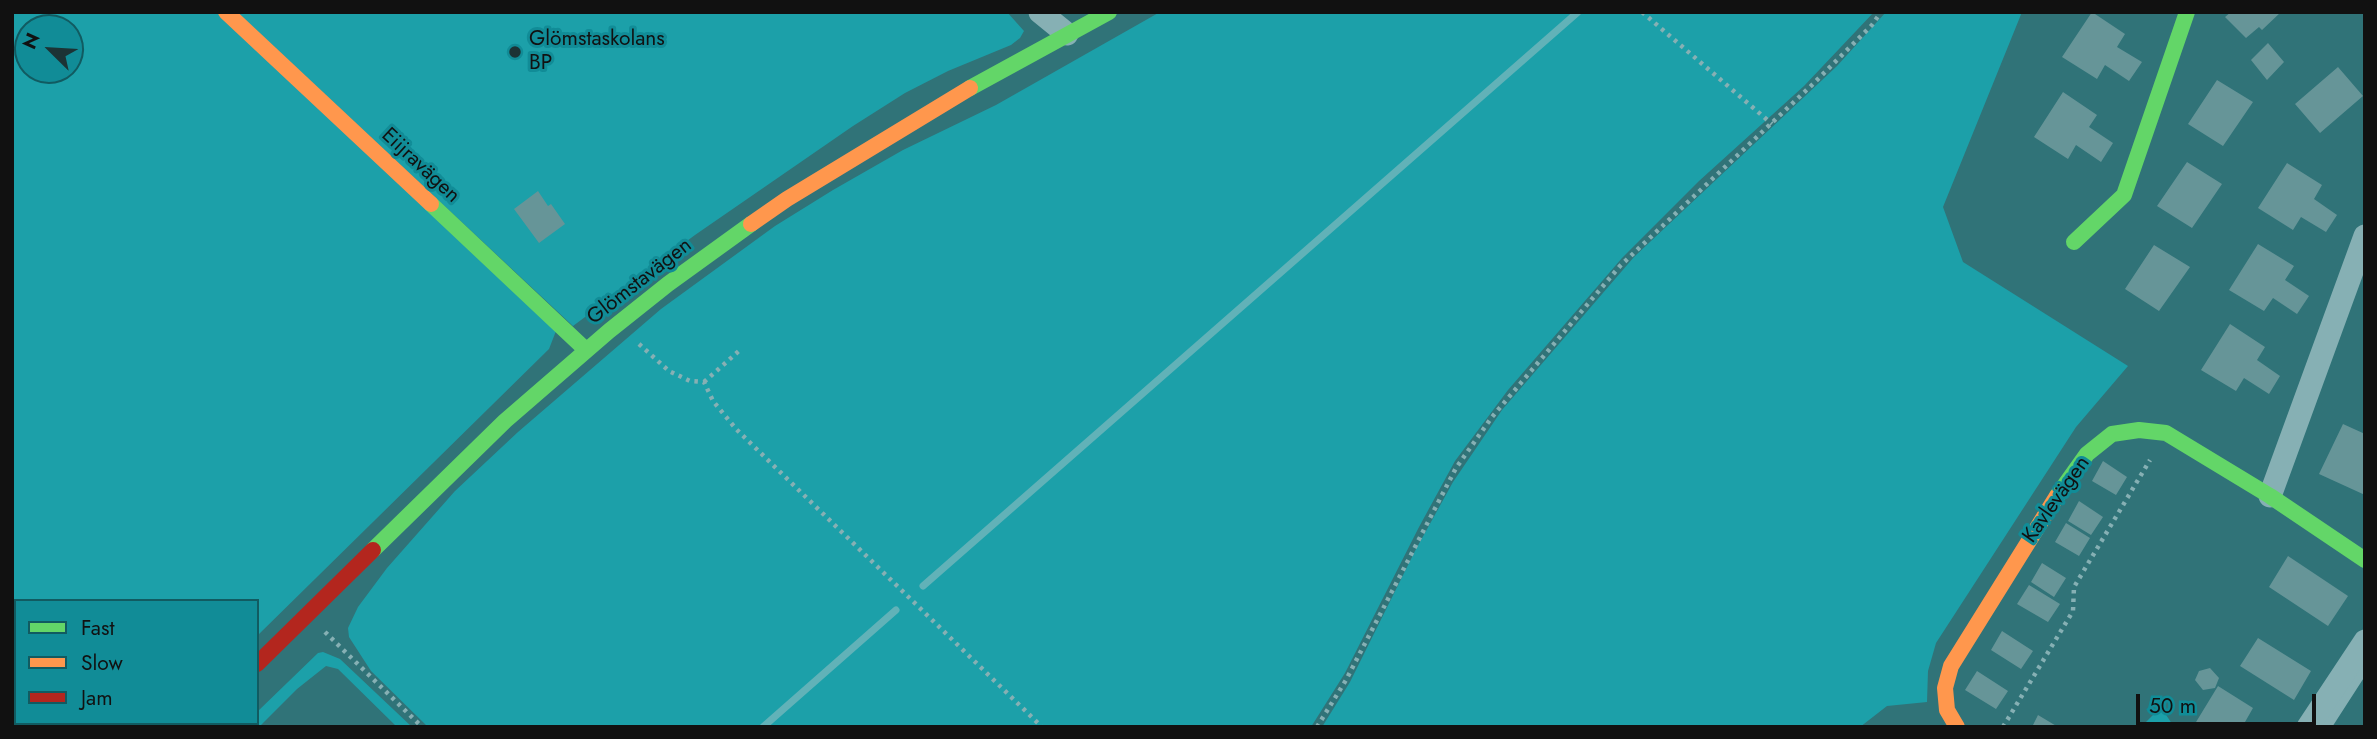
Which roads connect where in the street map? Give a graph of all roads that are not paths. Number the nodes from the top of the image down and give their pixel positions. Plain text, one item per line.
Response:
1 (226, 12) edge
2 (1040, 12) edge
3 (1109, 12) edge
4 (2188, 12) edge
5 (1067, 34) junction
6 (2365, 236) edge
7 (2074, 242) dead end
8 (586, 350) junction
9 (2270, 496) junction
10 (2365, 560) edge
11 (2365, 640) edge
12 (259, 662) edge
13 (2365, 665) edge
14 (1957, 727) edge
15 (2308, 727) edge
16 (2325, 727) edge

1 - 8 street, Eiijravägen
2 - 5 street
3 - 5 street, Glömstavägen
4 - 7 street
5 - 8 street, Glömstavägen
6 - 9 street
8 - 12 street, Glömstavägen
9 - 10 street, Kavlevägen
9 - 14 street, Kavlevägen
11 - 15 street
13 - 16 lane

